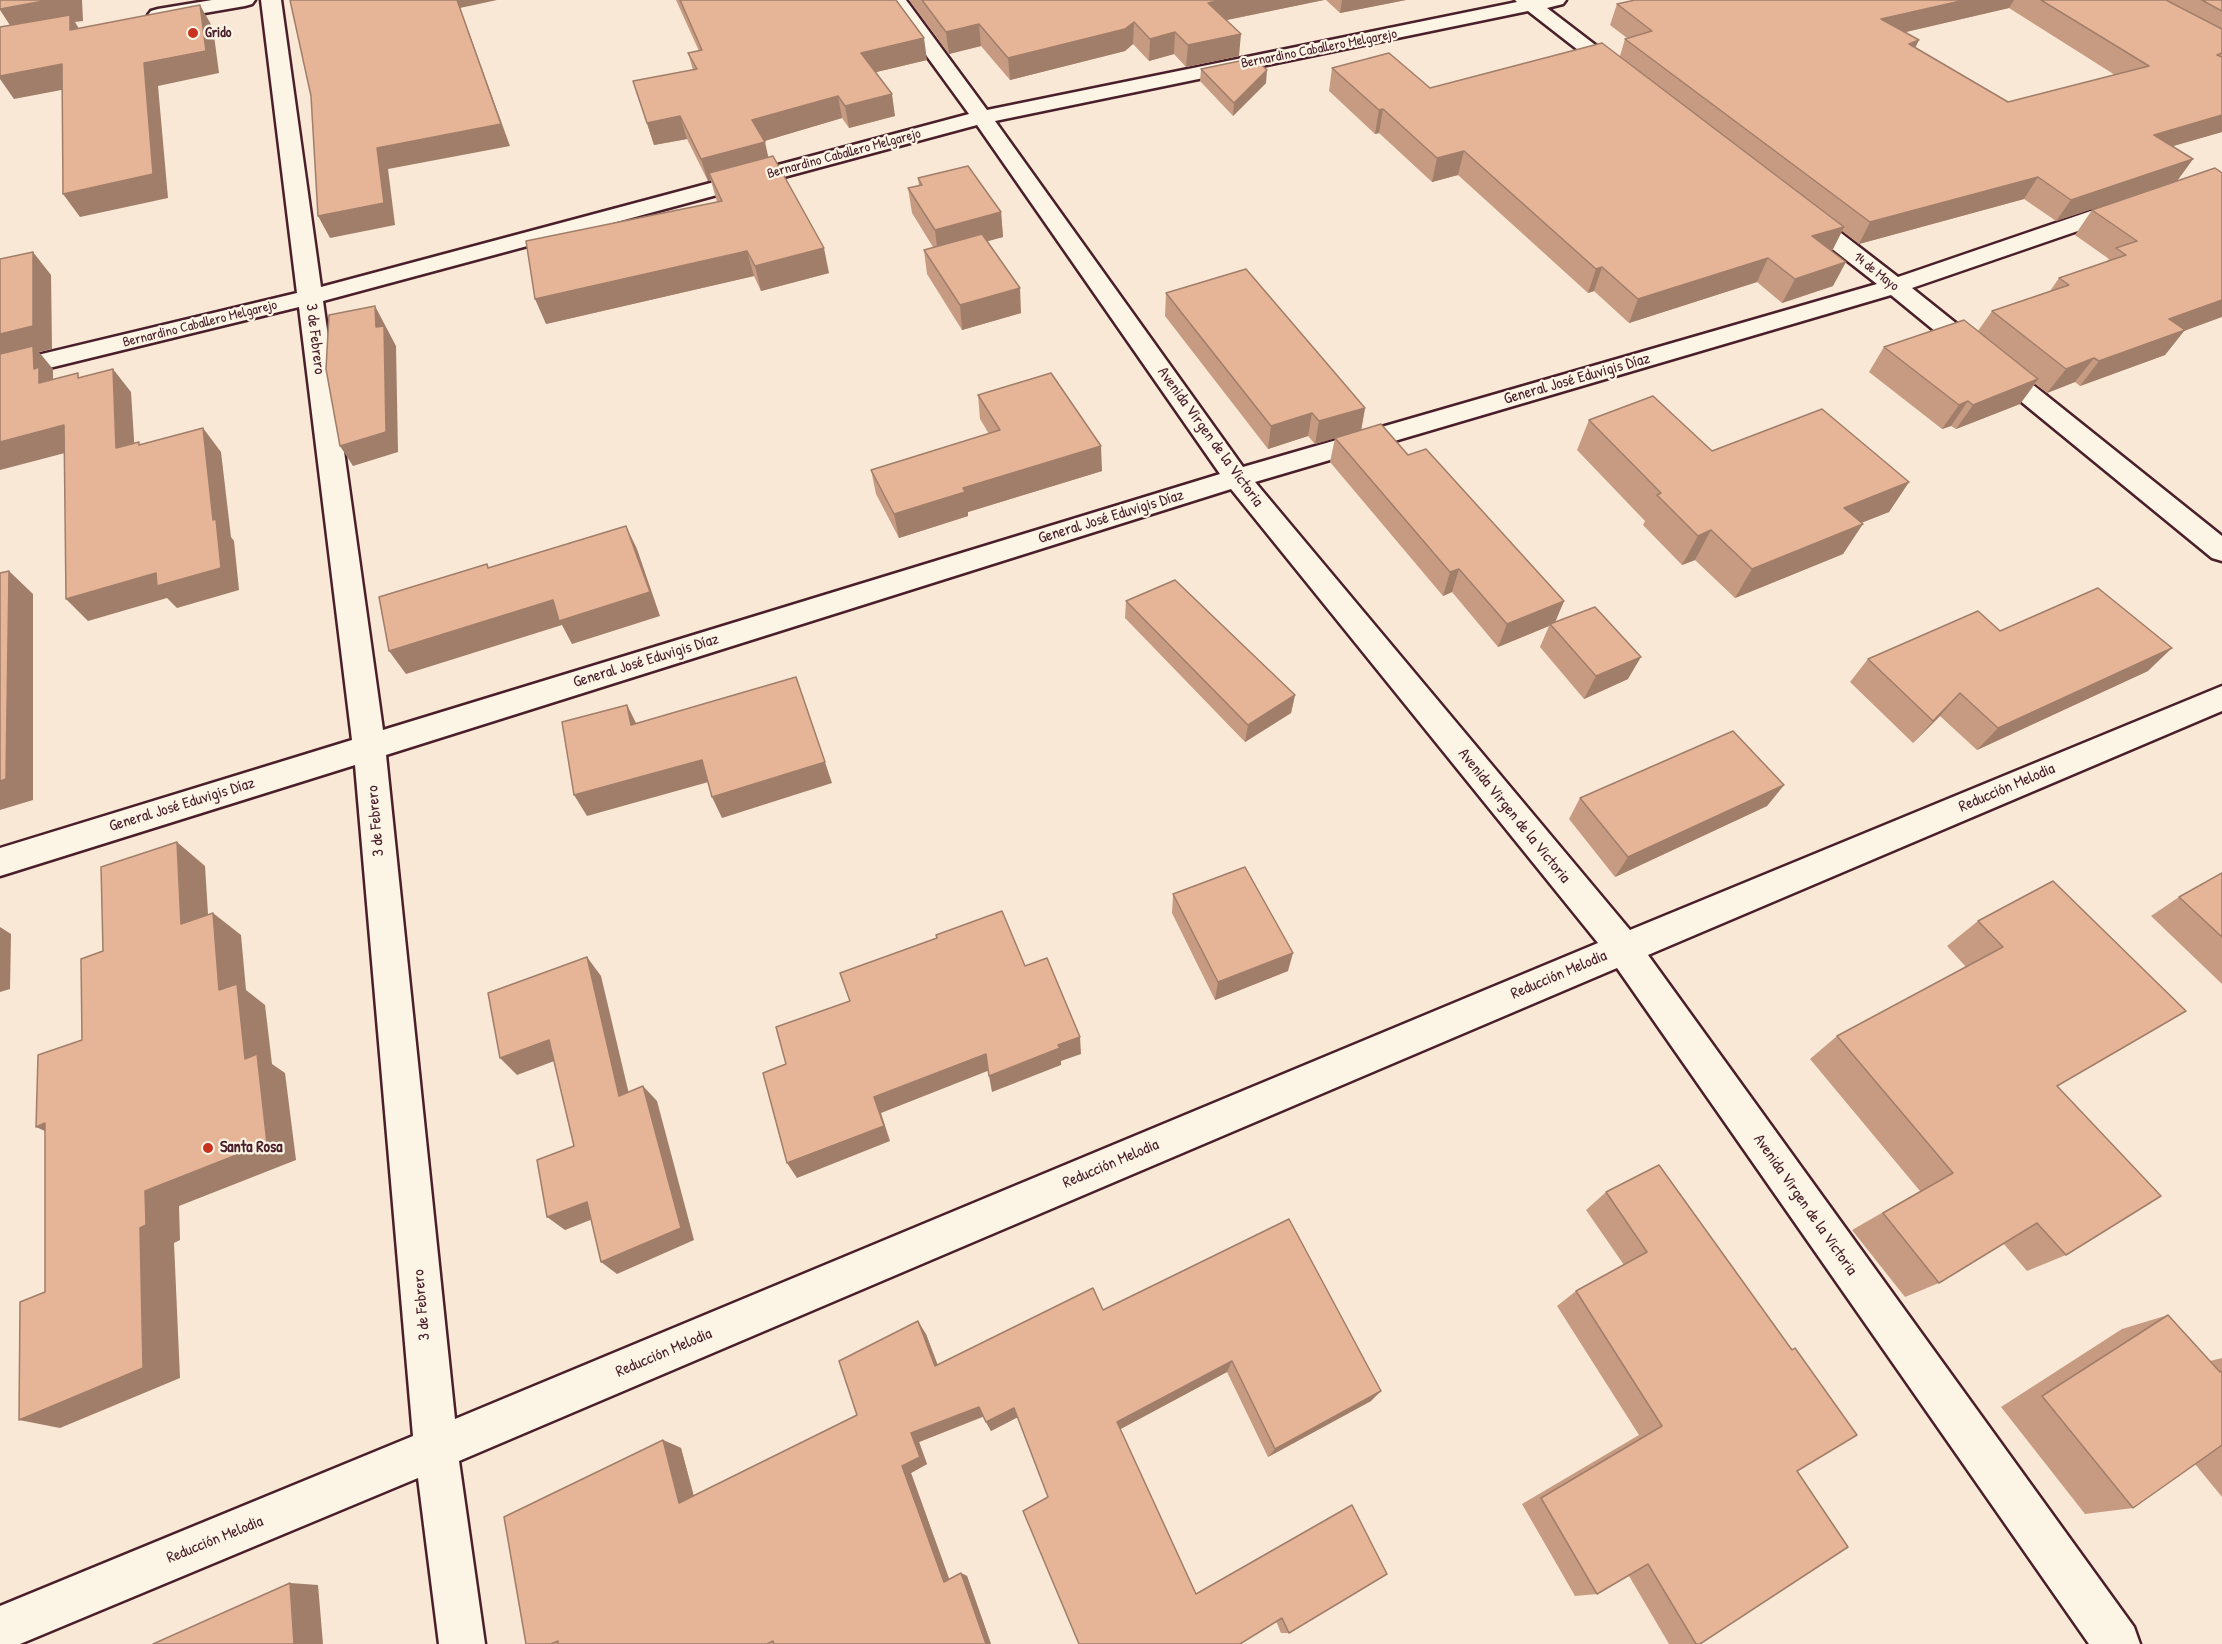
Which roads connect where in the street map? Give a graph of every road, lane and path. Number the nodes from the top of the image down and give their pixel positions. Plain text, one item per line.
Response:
1 (244, 0) edge
2 (271, 0) edge
3 (896, 0) edge
4 (1556, 0) edge
5 (1529, 3) edge
6 (140, 19) edge
7 (1635, 85) edge
8 (982, 117) junction
9 (2154, 198) edge
10 (1783, 200) edge
11 (1895, 286) junction
12 (310, 297) junction
13 (0, 372) edge
14 (1237, 478) junction
15 (2222, 551) edge
16 (2222, 699) edge
17 (369, 747) junction
18 (0, 862) edge
19 (1623, 948) junction
20 (435, 1450) junction
21 (0, 1629) edge
22 (462, 1644) edge
23 (2117, 1644) edge

1 - 6 street
2 - 12 street, 3 de Febrero
3 - 8 street, Avenida Virgen de la Victoria
4 - 5 street, Bernardino Caballero Melgarejo
5 - 7 street
5 - 8 street, Bernardino Caballero Melgarejo
8 - 12 street, Bernardino Caballero Melgarejo
8 - 14 street, Avenida Virgen de la Victoria
9 - 11 street, General José Eduvigis Díaz
10 - 11 street, 14 de Mayo
11 - 14 street, General José Eduvigis Díaz
11 - 15 street, 14 de Mayo
12 - 13 street, Bernardino Caballero Melgarejo
12 - 17 street, 3 de Febrero
14 - 17 street, General José Eduvigis Díaz
14 - 19 street, Avenida Virgen de la Victoria
16 - 19 street, Reducción Melodia
17 - 18 street, General José Eduvigis Díaz
17 - 20 street, 3 de Febrero
19 - 20 street, Reducción Melodia
19 - 23 street, Avenida Virgen de la Victoria
20 - 21 street, Reducción Melodia
20 - 22 street, 3 de Febrero

